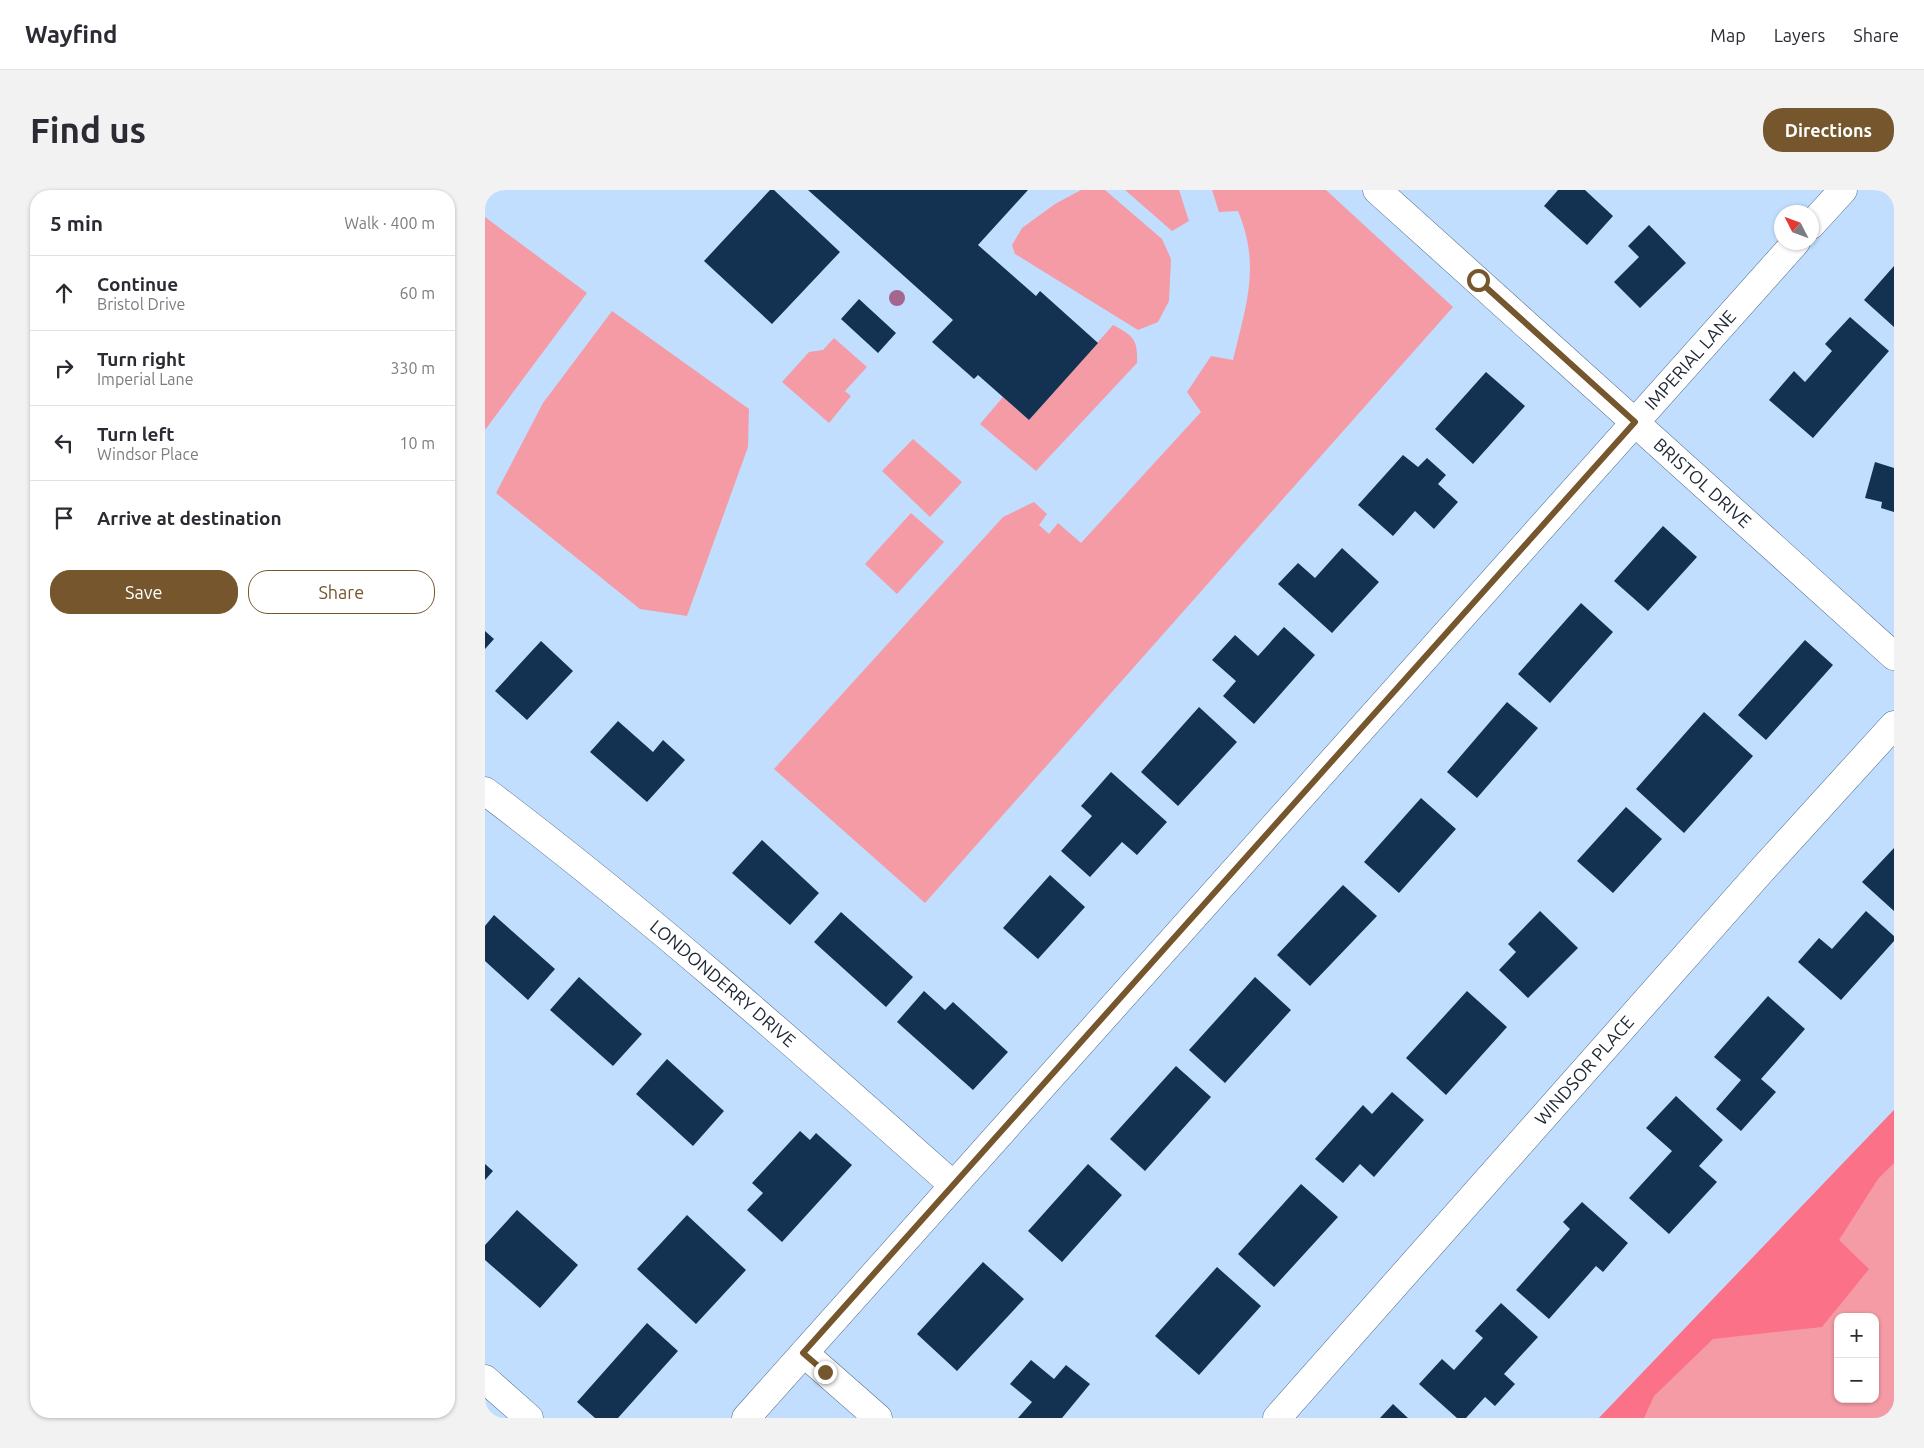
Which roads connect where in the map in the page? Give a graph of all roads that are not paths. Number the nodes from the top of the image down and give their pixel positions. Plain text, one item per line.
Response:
1 (1377, 190) edge
2 (1843, 190) edge
3 (1819, 216) edge
4 (1789, 250) edge
5 (1635, 422) junction
6 (1894, 656) edge
7 (1894, 725) edge
8 (485, 791) edge
9 (953, 1185) junction
10 (803, 1353) junction
11 (485, 1379) edge
12 (529, 1418) edge
13 (746, 1418) edge
14 (877, 1418) edge
15 (1277, 1418) edge

1 - 5 street, BRISTOL DRIVE
2 - 3 street
4 - 5 street, IMPERIAL LANE
5 - 6 street, BRISTOL DRIVE
5 - 9 street, IMPERIAL LANE
7 - 15 street, WINDSOR PLACE
8 - 9 street, LONDONDERRY DRIVE
9 - 10 street, IMPERIAL LANE
10 - 13 street, IMPERIAL LANE
10 - 14 street
11 - 12 street

